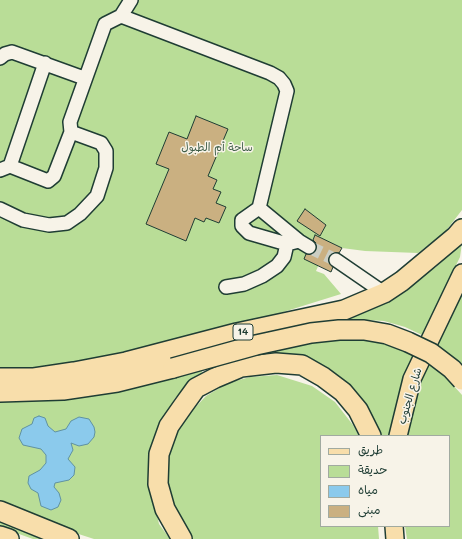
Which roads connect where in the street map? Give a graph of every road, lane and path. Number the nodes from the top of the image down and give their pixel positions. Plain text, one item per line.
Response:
1 (131, 0) edge
2 (121, 16) junction
3 (0, 58) edge
4 (45, 63) junction
5 (84, 78) junction
6 (71, 132) junction
7 (5, 168) edge
8 (259, 208) junction
9 (0, 209) edge
10 (462, 229) edge
11 (299, 244) junction
12 (336, 260) tunnel mouth
13 (462, 273) edge
14 (226, 287) dead end
15 (384, 293) junction
16 (0, 378) edge
17 (462, 380) edge
18 (0, 392) edge
19 (370, 435) edge
20 (398, 435) edge
21 (2, 512) edge
22 (394, 527) edge
23 (0, 536) edge
24 (9, 539) edge
25 (69, 539) edge
26 (182, 539) edge
27 (395, 539) edge

1 - 2 street
2 - 5 street
2 - 8 street
3 - 4 street
4 - 5 street
4 - 7 street
5 - 6 street
6 - 7 street
6 - 9 street
8 - 11 street
8 - 11 street
10 - 15 highway, 14
11 - 14 street
12 - 15 street
13 - 20 main road, شارع الجنوب
15 - 16 highway, 14
17 - 18 highway, bridge
19 - 26 highway
21 - 25 highway
22 - 27 main road
23 - 24 highway

